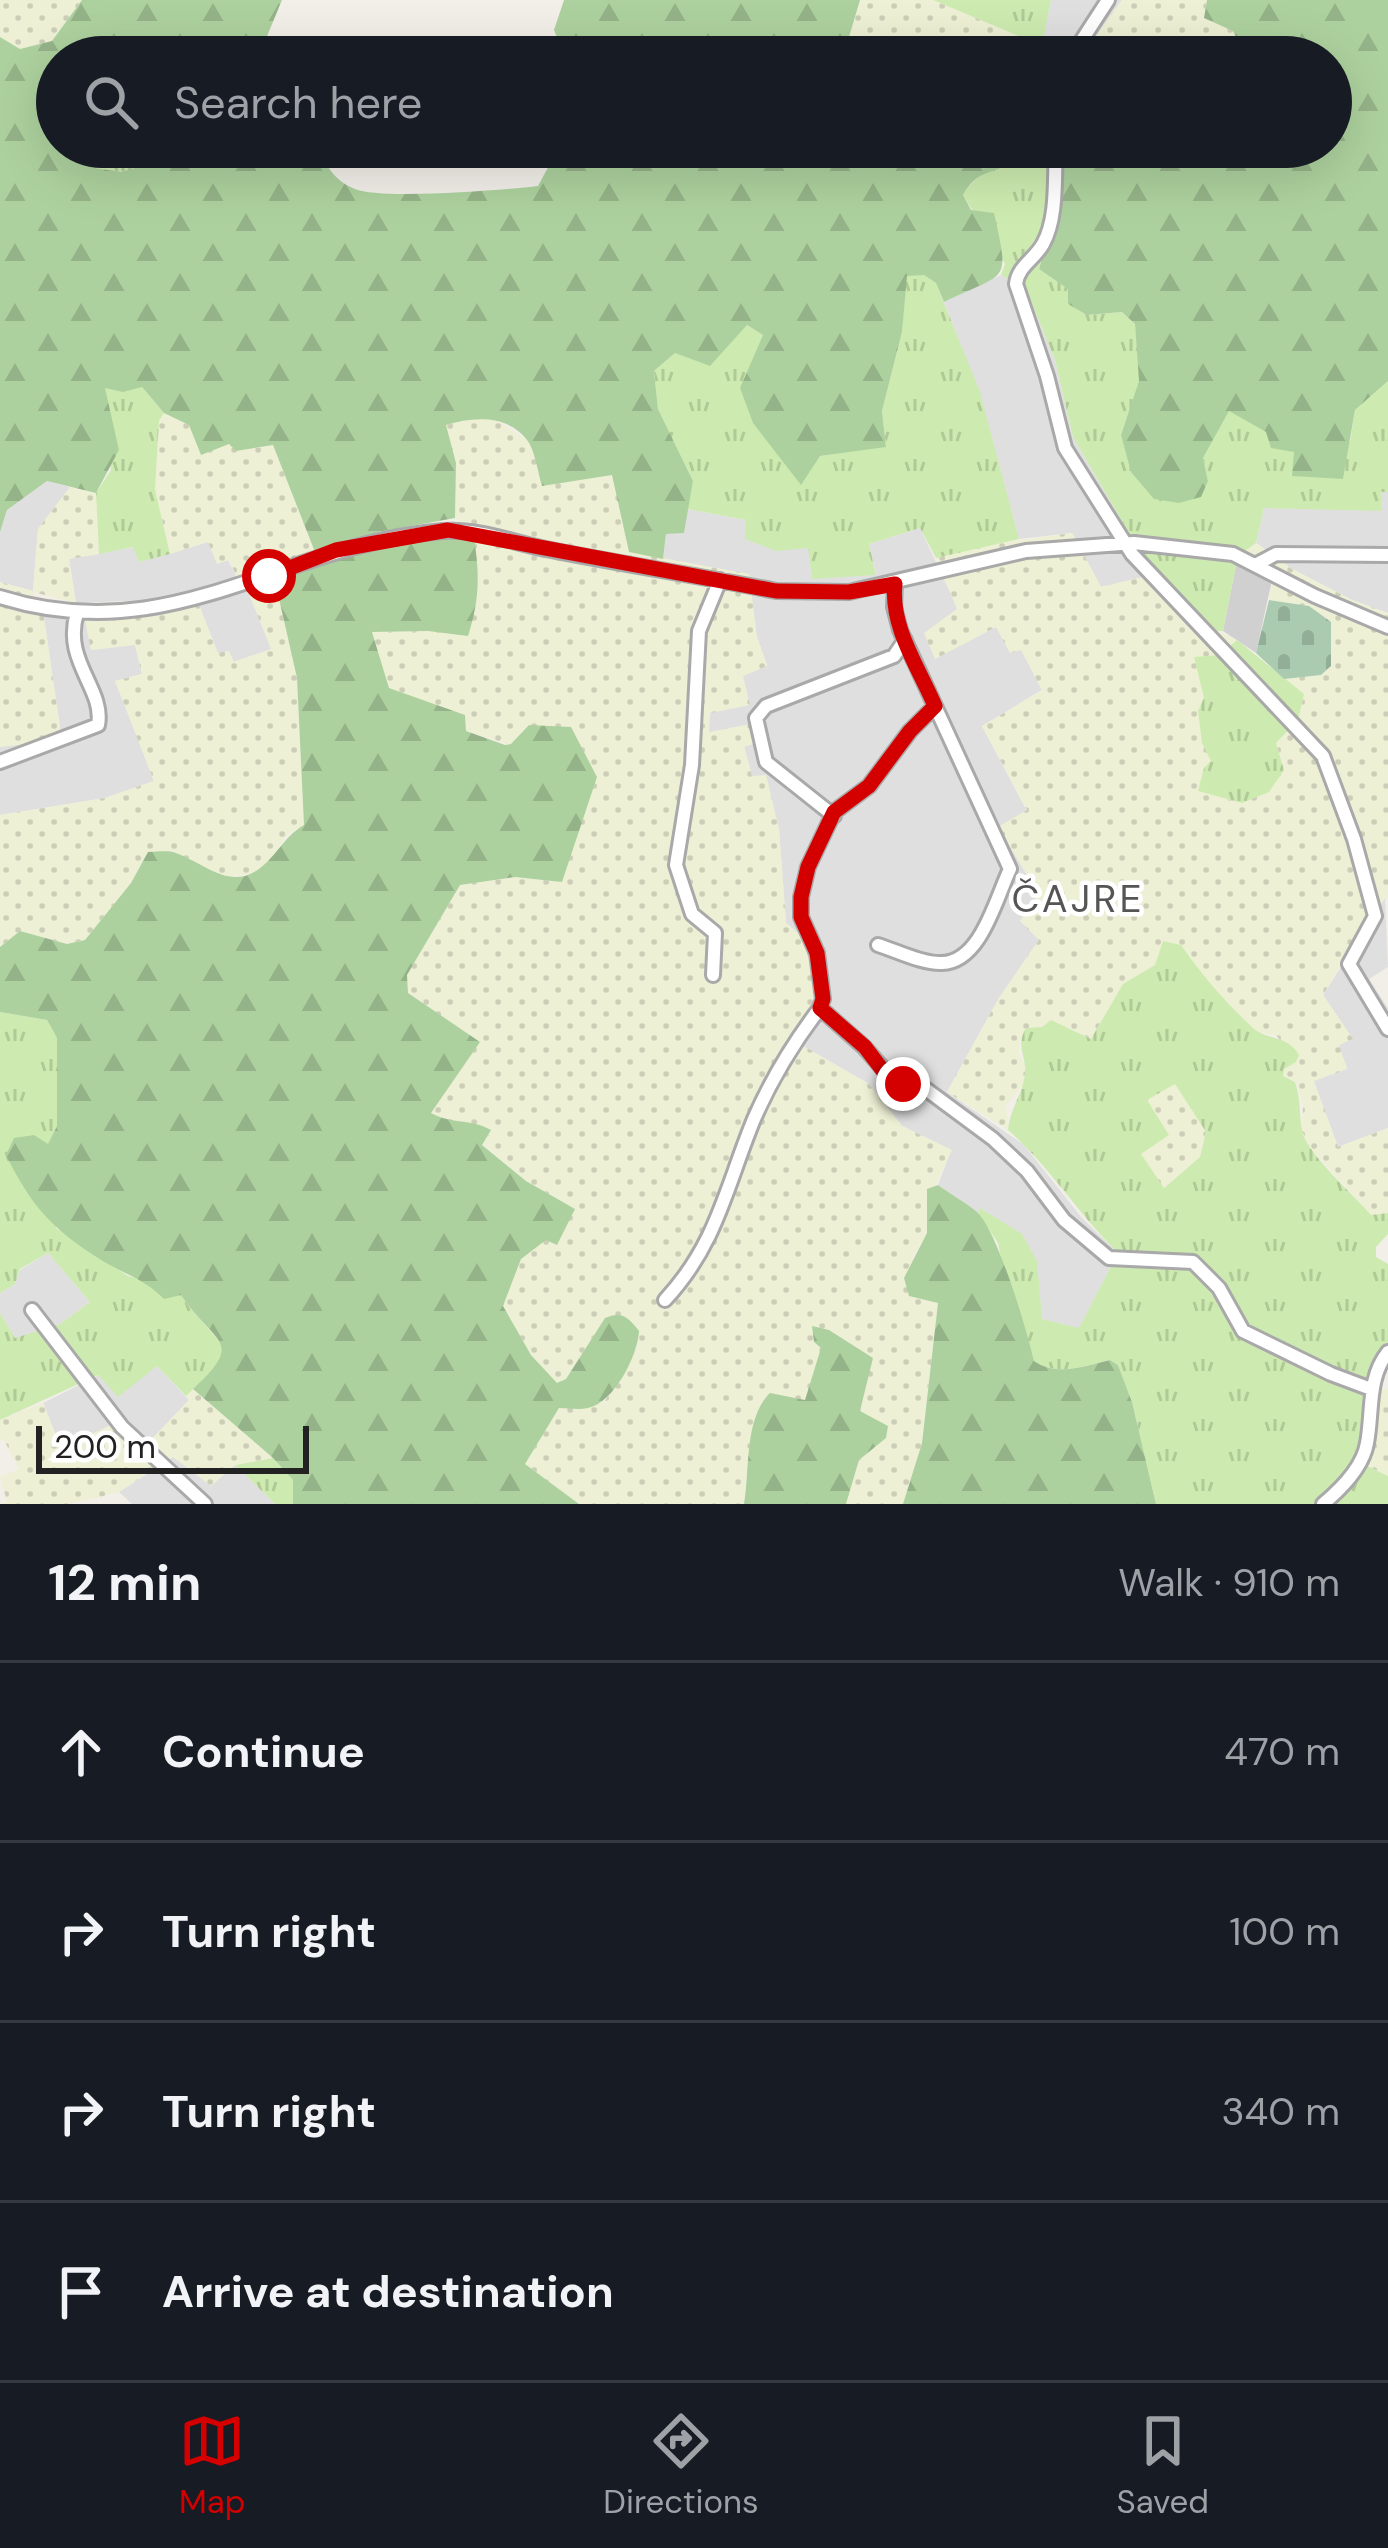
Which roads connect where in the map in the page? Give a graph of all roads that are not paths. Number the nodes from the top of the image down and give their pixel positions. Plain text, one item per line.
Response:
1 (1108, 0) edge
2 (1085, 36) edge
3 (1054, 168) edge
4 (1124, 543) junction
5 (1388, 555) edge
6 (1257, 564) junction
7 (720, 580) junction
8 (895, 584) junction
9 (0, 596) edge
10 (76, 613) junction
11 (1388, 627) edge
12 (905, 640) junction
13 (935, 706) junction
14 (0, 763) edge
15 (834, 816) junction
16 (878, 945) dead end
17 (712, 975) dead end
18 (820, 1008) junction
19 (1388, 1030) edge
20 (665, 1300) dead end
21 (32, 1310) dead end
22 (1388, 1352) edge
23 (1371, 1389) junction
24 (205, 1504) edge
25 (1323, 1504) edge

1 - 2 street
3 - 4 street
4 - 6 street
4 - 8 street
4 - 19 street
5 - 6 street
6 - 11 street
7 - 8 street
7 - 10 street
7 - 17 street
8 - 12 street
9 - 10 street
10 - 14 street
12 - 13 street
12 - 15 street
13 - 15 street
13 - 16 street
15 - 18 street
18 - 20 street
18 - 23 street
21 - 24 street
22 - 23 street
23 - 25 street

